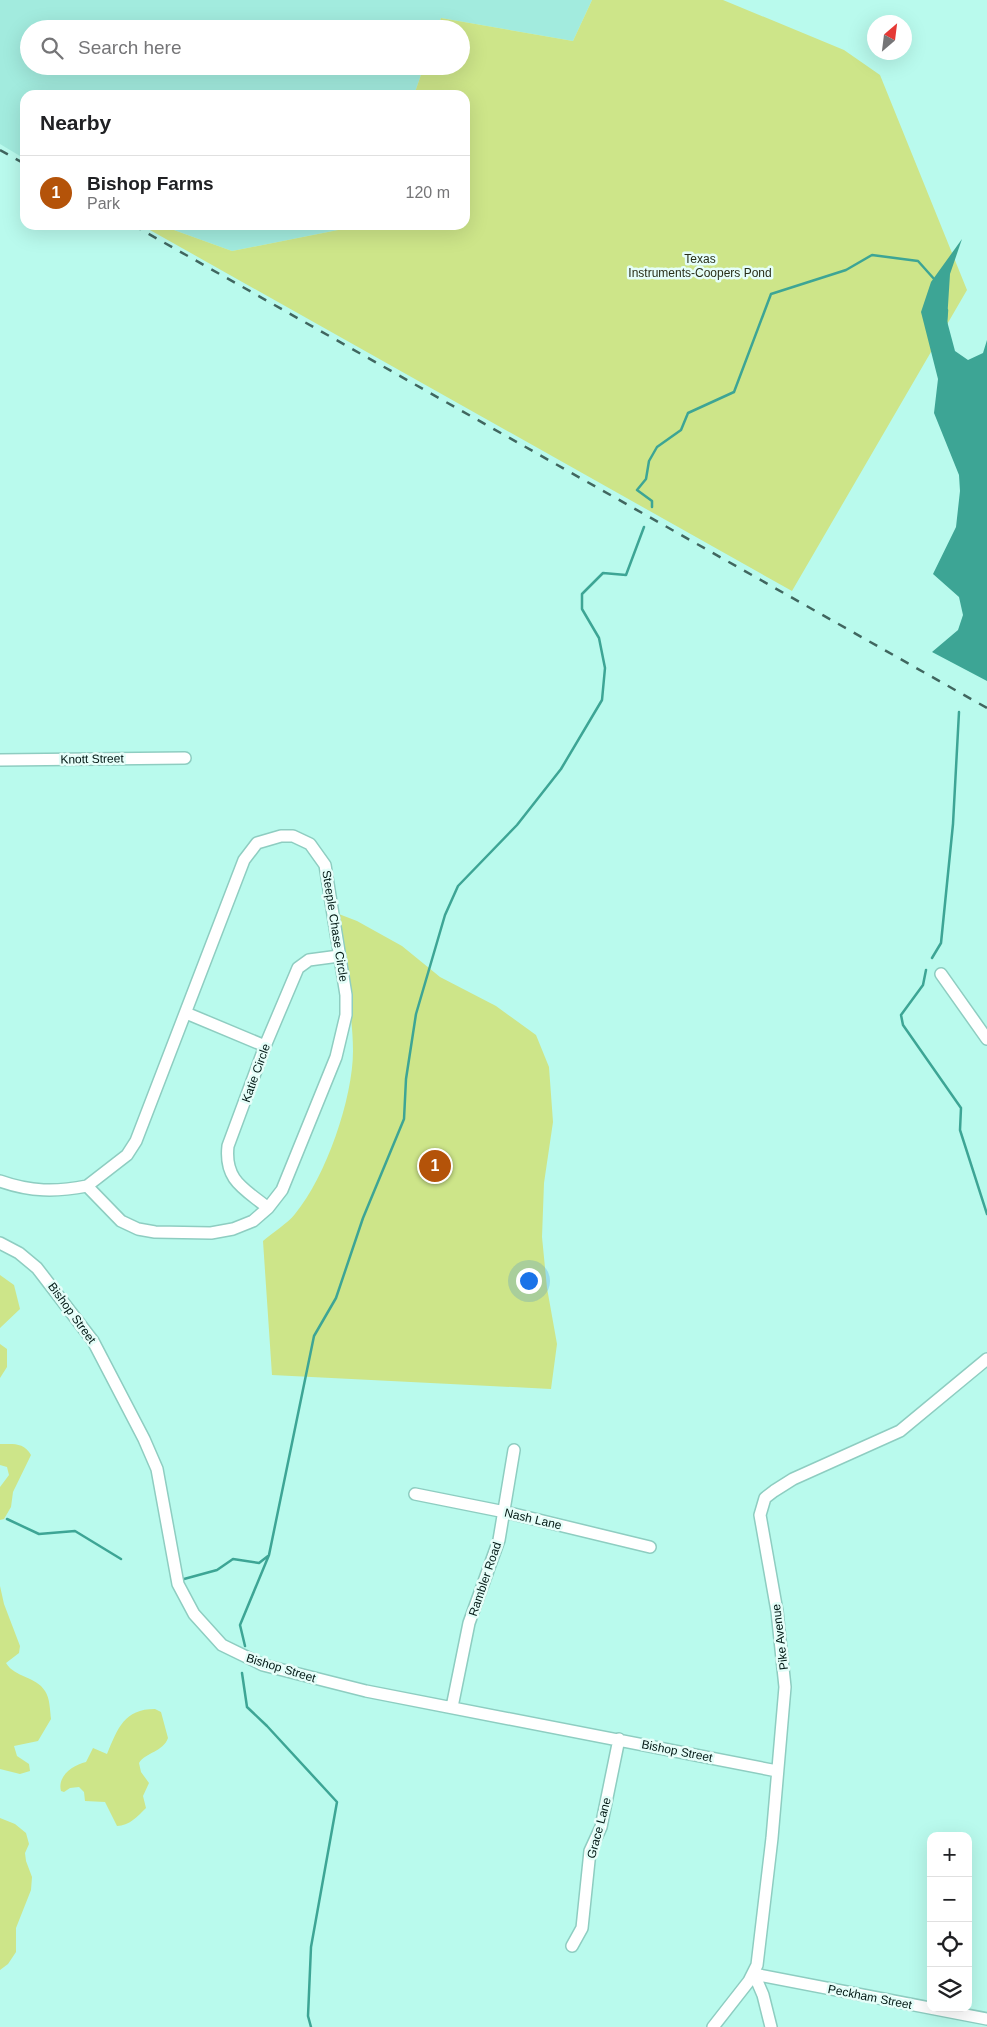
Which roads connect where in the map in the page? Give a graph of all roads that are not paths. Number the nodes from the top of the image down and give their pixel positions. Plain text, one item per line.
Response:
1 (184, 758) dead end
2 (0, 760) edge
3 (339, 956) junction
4 (941, 974) dead end
5 (186, 1013) junction
6 (986, 1035) edge
7 (265, 1046) junction
8 (0, 1181) edge
9 (87, 1186) junction
10 (268, 1208) junction
11 (0, 1243) edge
12 (987, 1359) edge
13 (514, 1450) dead end
14 (415, 1494) dead end
15 (505, 1512) junction
16 (650, 1547) dead end
17 (452, 1708) junction
18 (620, 1739) junction
19 (777, 1771) junction
20 (572, 1946) dead end
21 (754, 1974) junction
22 (987, 2019) edge
23 (713, 2027) edge
24 (771, 2027) edge

1 - 2 street, Knott Street
3 - 5 street, Steeple Chase Circle
3 - 7 street, Katie Circle
3 - 10 street, Steeple Chase Circle
4 - 6 street
5 - 7 street
5 - 9 street, Steeple Chase Circle
7 - 10 street, Katie Circle
8 - 9 street
9 - 10 street, Steeple Chase Circle
11 - 17 street, Bishop Street
12 - 19 street, Pike Avenue
13 - 15 street, Rambler Road
14 - 15 street, Nash Lane
15 - 16 street, Nash Lane
15 - 17 street, Rambler Road
17 - 18 street, Bishop Street
18 - 19 street, Bishop Street
18 - 20 street, Grace Lane
19 - 21 street, Pike Avenue
21 - 22 street, Peckham Street
21 - 23 street, Pike Avenue
21 - 24 street

